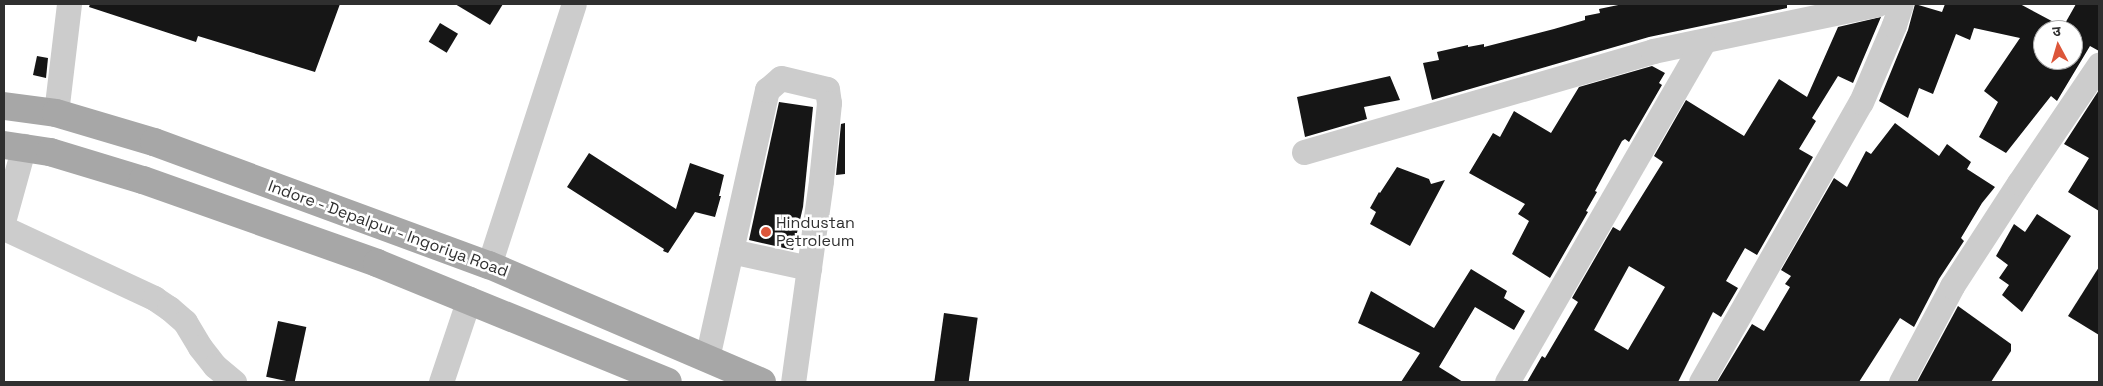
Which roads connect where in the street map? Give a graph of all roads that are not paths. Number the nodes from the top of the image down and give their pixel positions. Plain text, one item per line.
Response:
1 (69, 4) edge
2 (574, 4) edge
3 (1878, 4) edge
4 (1901, 4) edge
5 (1703, 42) junction
6 (2099, 65) edge
7 (4, 106) edge
8 (56, 113) junction
9 (14, 145) edge
10 (1304, 152) dead end
11 (4, 218) edge
12 (4, 228) edge
13 (731, 251) junction
14 (489, 265) junction
15 (809, 268) junction
16 (470, 299) junction
17 (707, 358) junction
18 (234, 382) edge
19 (442, 382) edge
20 (667, 382) edge
21 (762, 382) edge
22 (793, 382) edge
23 (1507, 382) edge
24 (1702, 382) edge
25 (1901, 382) edge

1 - 8 street
2 - 14 street
3 - 5 street
4 - 24 street
5 - 10 street
5 - 23 street
6 - 25 street
7 - 8 main road, Indore - Depalpur - Ingoriya Road
8 - 14 main road, Indore - Depalpur - Ingoriya Road
9 - 11 street
9 - 16 main road
12 - 18 street
13 - 15 street
13 - 15 street
13 - 17 street
14 - 17 main road, Indore - Depalpur - Ingoriya Road
15 - 22 street
16 - 19 street
16 - 20 main road
17 - 21 main road, Indore - Depalpur - Ingoriya Road

